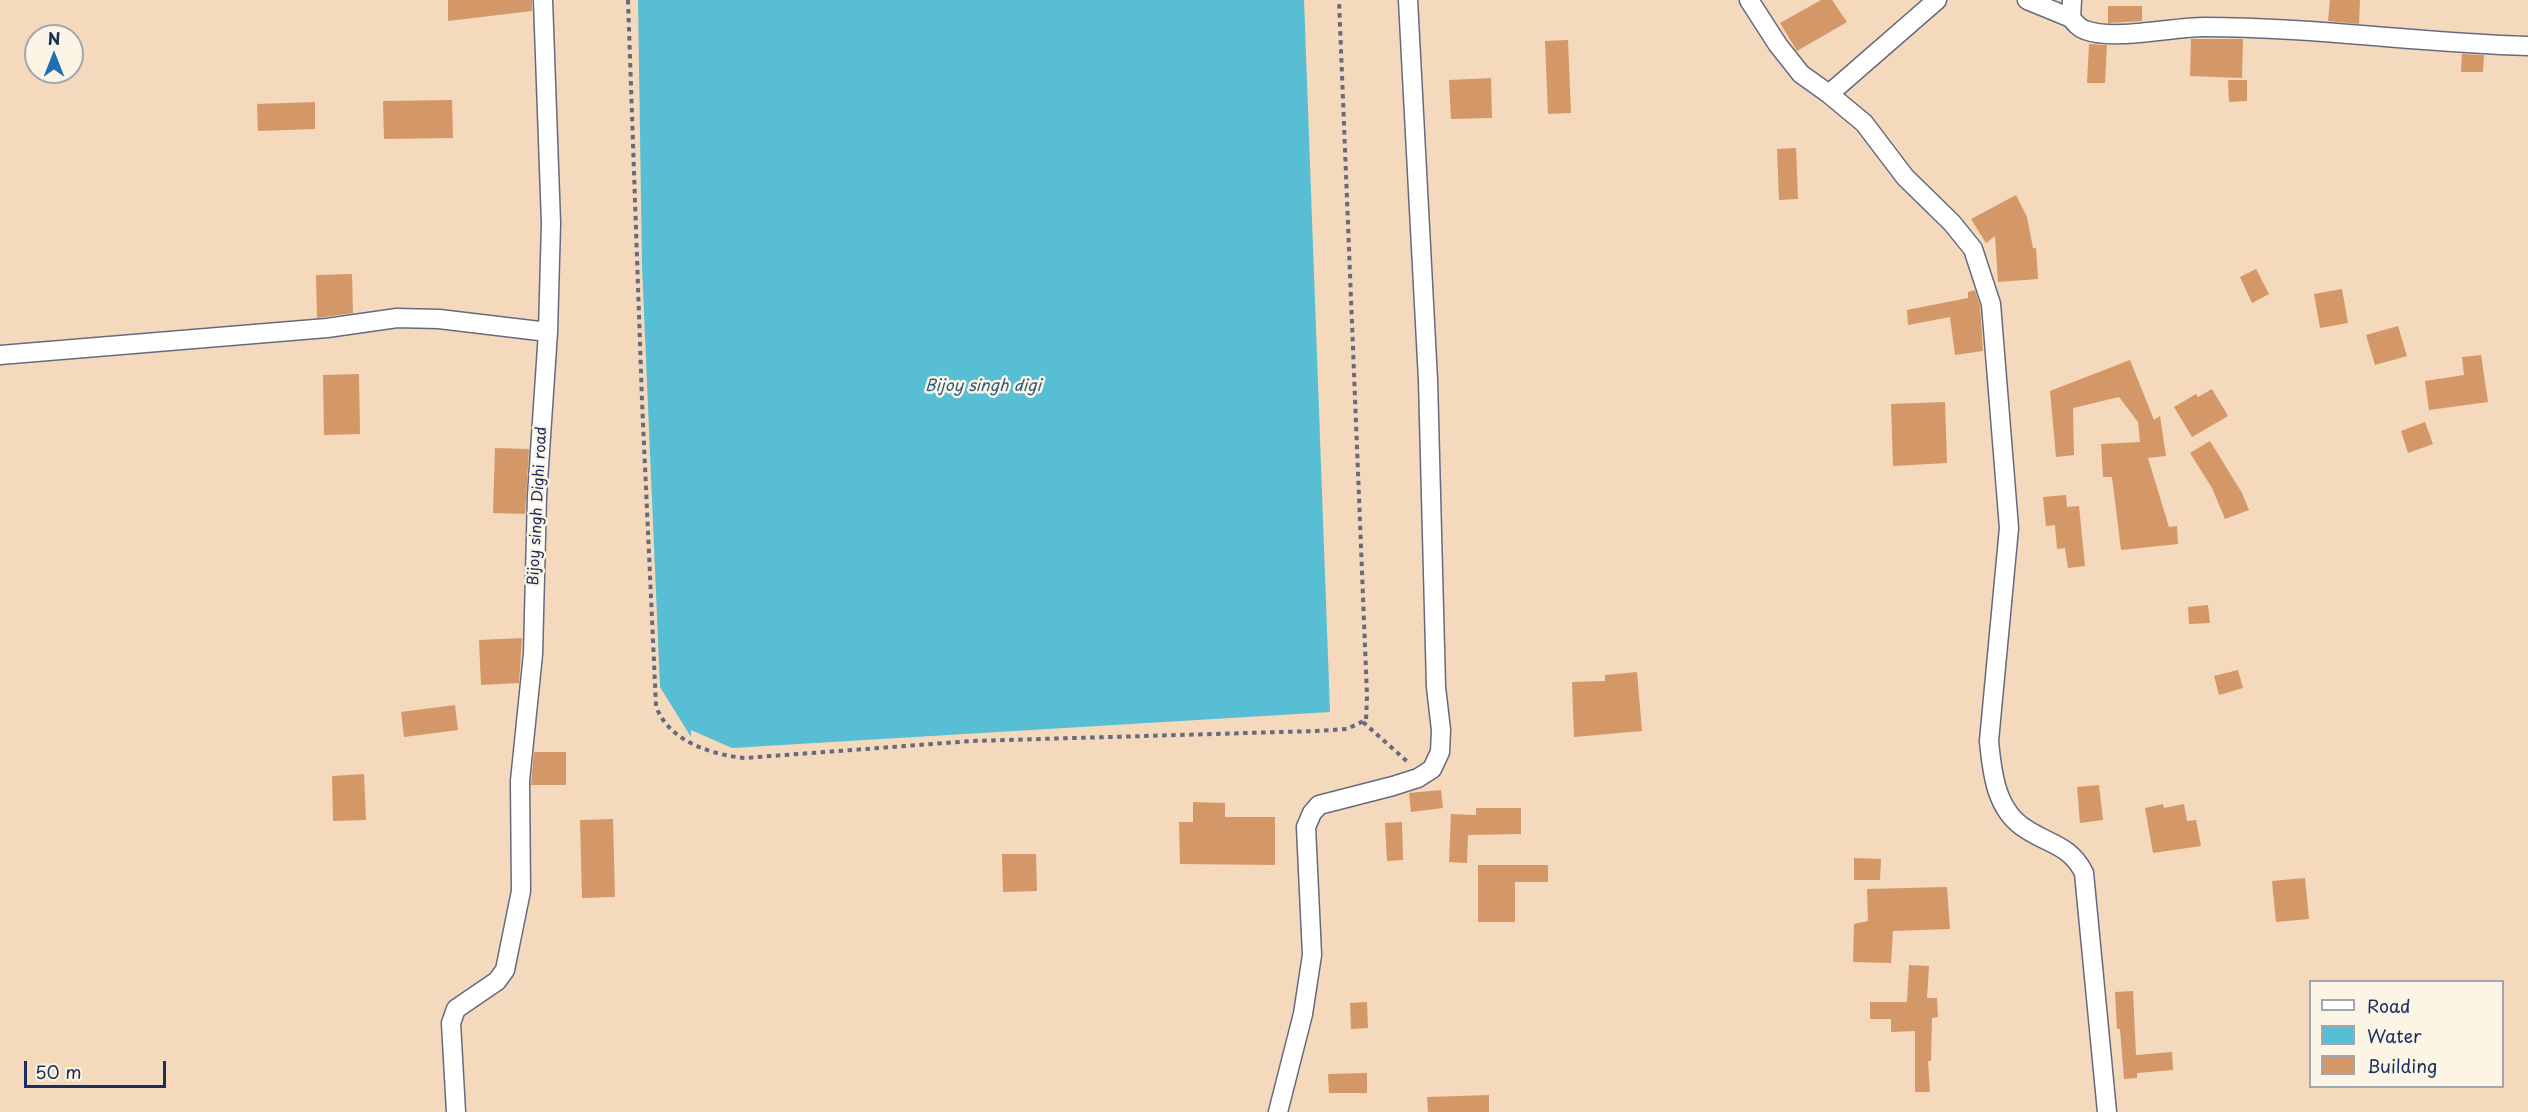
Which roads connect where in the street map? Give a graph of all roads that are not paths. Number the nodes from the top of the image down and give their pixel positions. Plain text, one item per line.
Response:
1 (543, 0) edge
2 (1408, 0) edge
3 (1749, 0) edge
4 (1937, 0) edge
5 (2027, 0) edge
6 (2072, 0) edge
7 (2071, 18) junction
8 (2528, 46) edge
9 (1829, 94) junction
10 (548, 332) junction
11 (0, 355) edge
12 (456, 1112) edge
13 (1278, 1112) edge
14 (2107, 1112) edge

1 - 10 street, Bijoy singh Dighi road
2 - 13 street
3 - 9 street
4 - 9 street
5 - 7 street
6 - 7 street
7 - 8 street
9 - 14 street
10 - 11 street
10 - 12 street, Bijoy singh Dighi road

